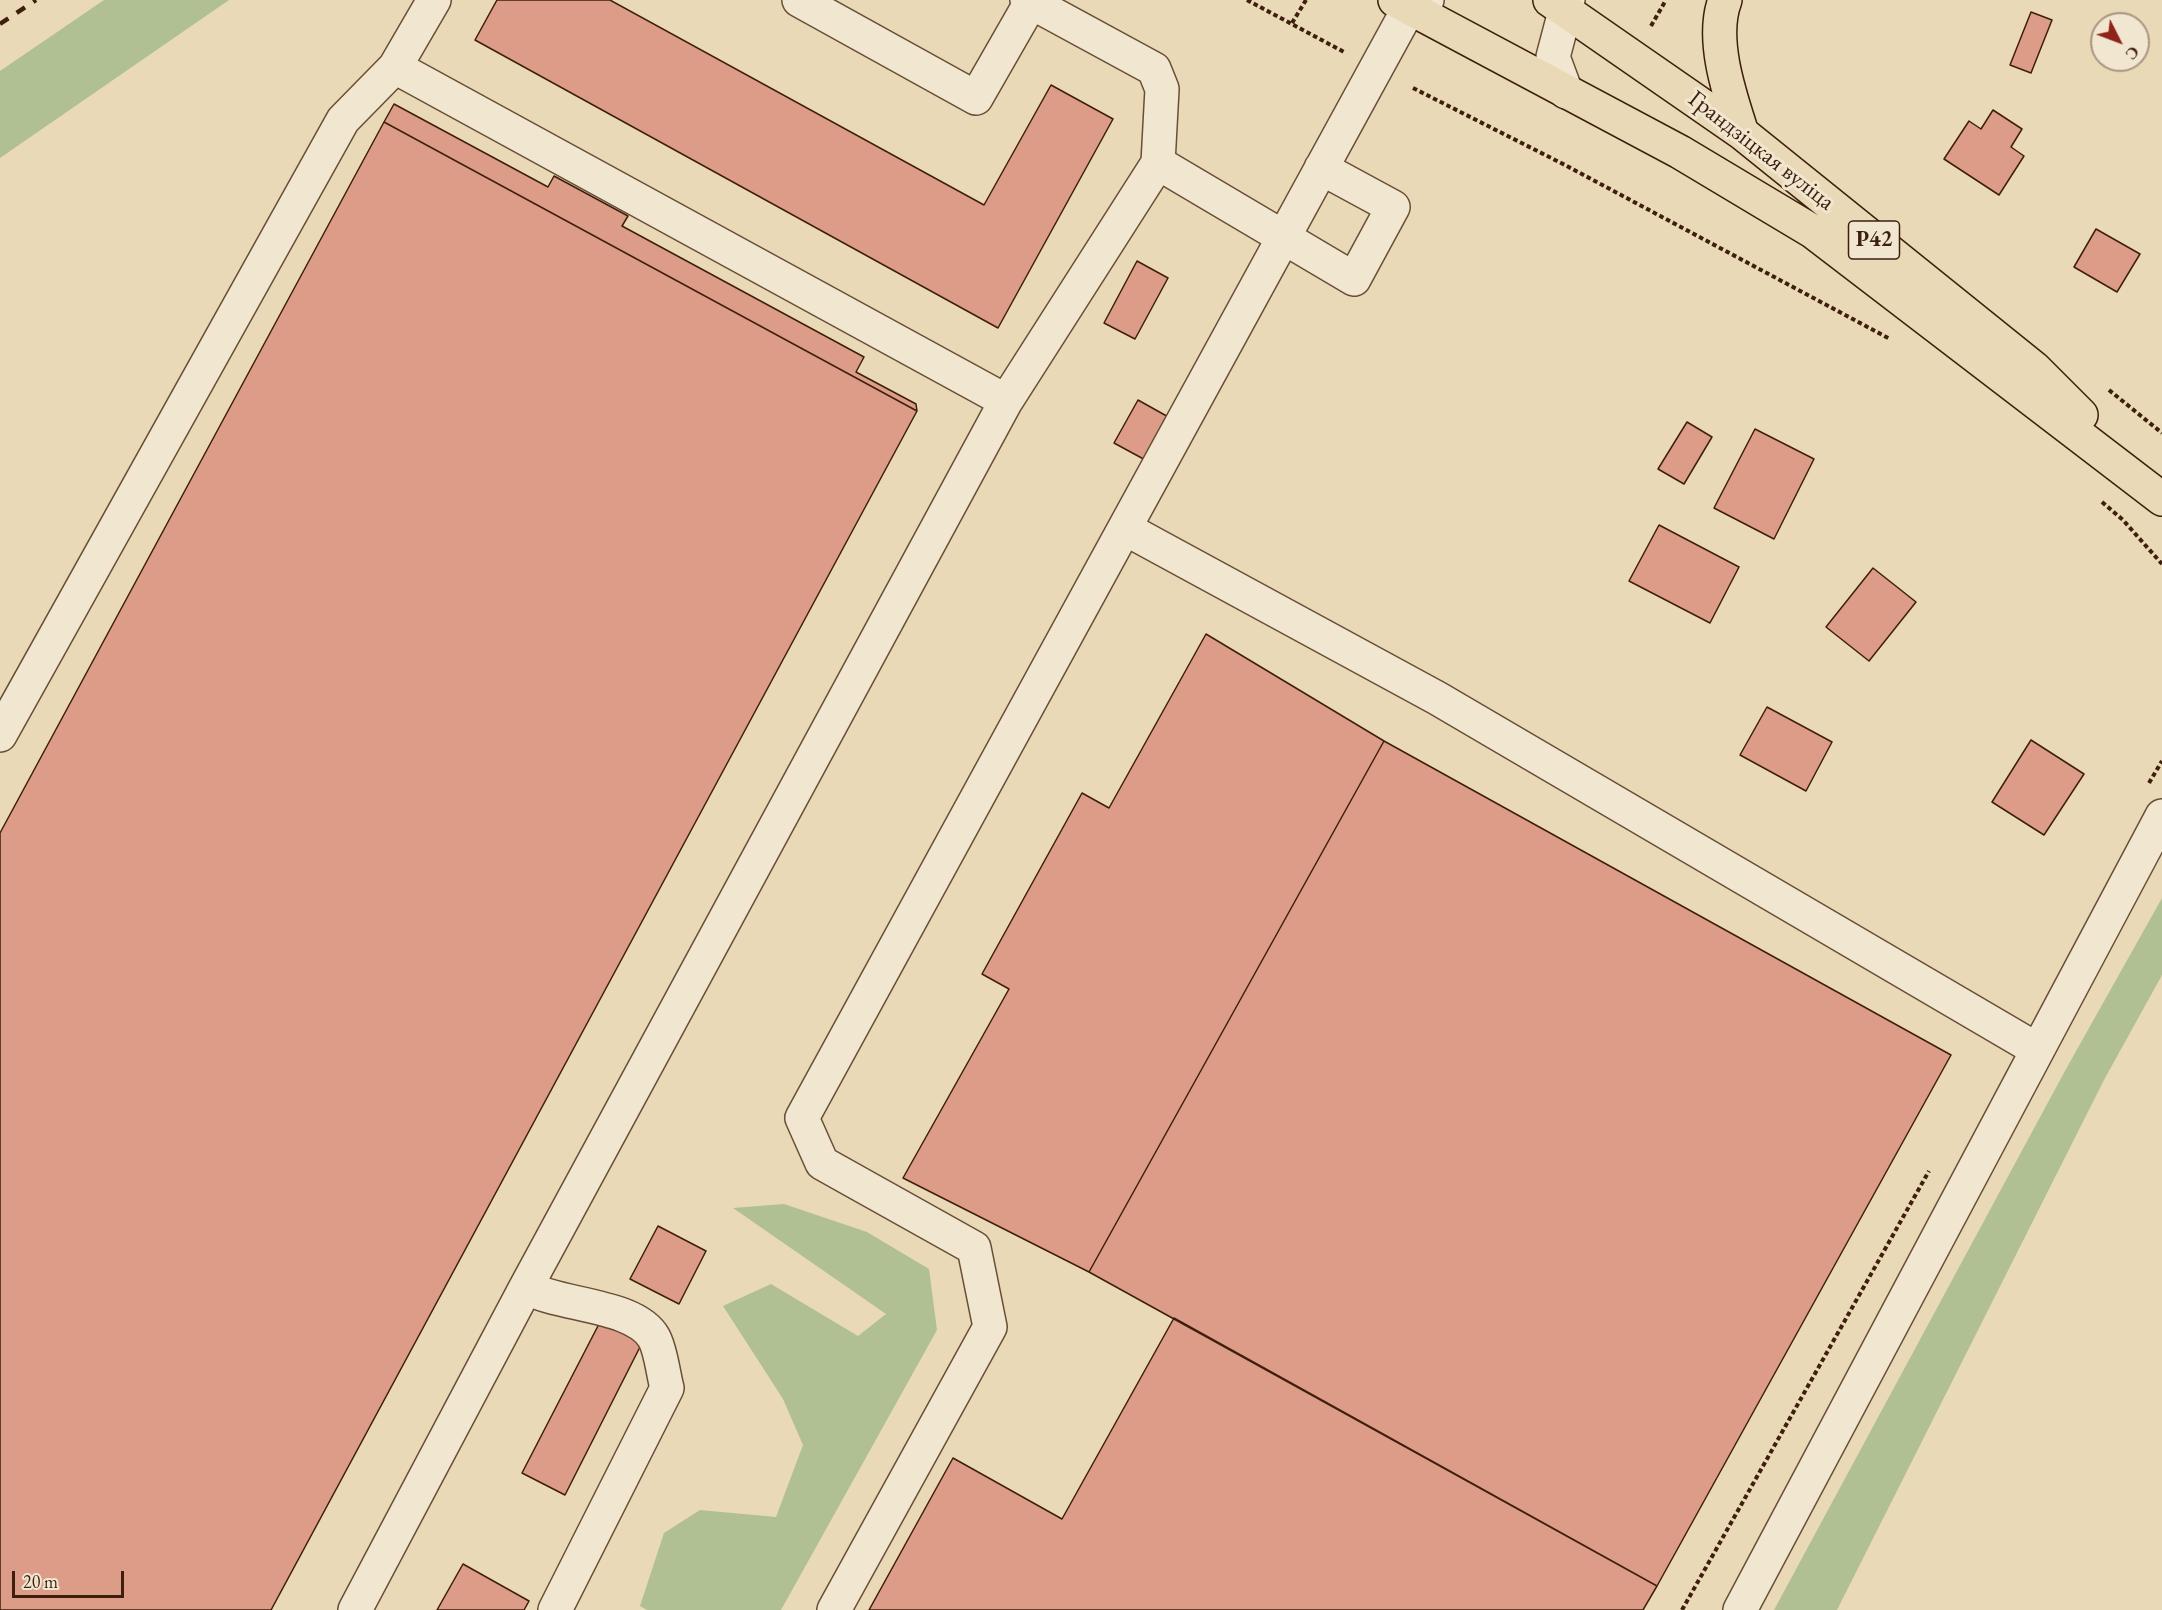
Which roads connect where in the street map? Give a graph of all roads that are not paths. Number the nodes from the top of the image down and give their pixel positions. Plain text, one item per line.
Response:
1 (434, 0) edge
2 (799, 0) edge
3 (1725, 0) edge
4 (1029, 1) edge
5 (1412, 2) edge
6 (1560, 3) edge
7 (395, 67) junction
8 (1566, 92) junction
9 (1742, 134) junction
10 (1158, 163) junction
11 (1321, 168) junction
12 (1282, 238) junction
13 (1006, 401) junction
14 (2162, 498) edge
15 (1126, 529) junction
16 (0, 735) edge
17 (2162, 816) edge
18 (2036, 1049) junction
19 (526, 1287) junction
20 (355, 1610) edge
21 (555, 1610) edge
22 (834, 1610) edge
23 (1740, 1610) edge

1 - 7 street
2 - 4 street
3 - 9 main road
4 - 10 street
5 - 8 main road, Р42
5 - 11 street
6 - 8 street
6 - 9 main road, Грандзіцкая вуліца / Р42
7 - 13 street
7 - 16 street
8 - 14 main road, Грандзіцкая вуліца / Р42
9 - 14 main road, Грандзіцкая вуліца / Р42
10 - 12 street
10 - 13 street
11 - 12 street
11 - 12 street
12 - 15 street
13 - 19 street
15 - 18 street
15 - 22 street
17 - 18 street
18 - 23 street
19 - 20 street
19 - 21 street

